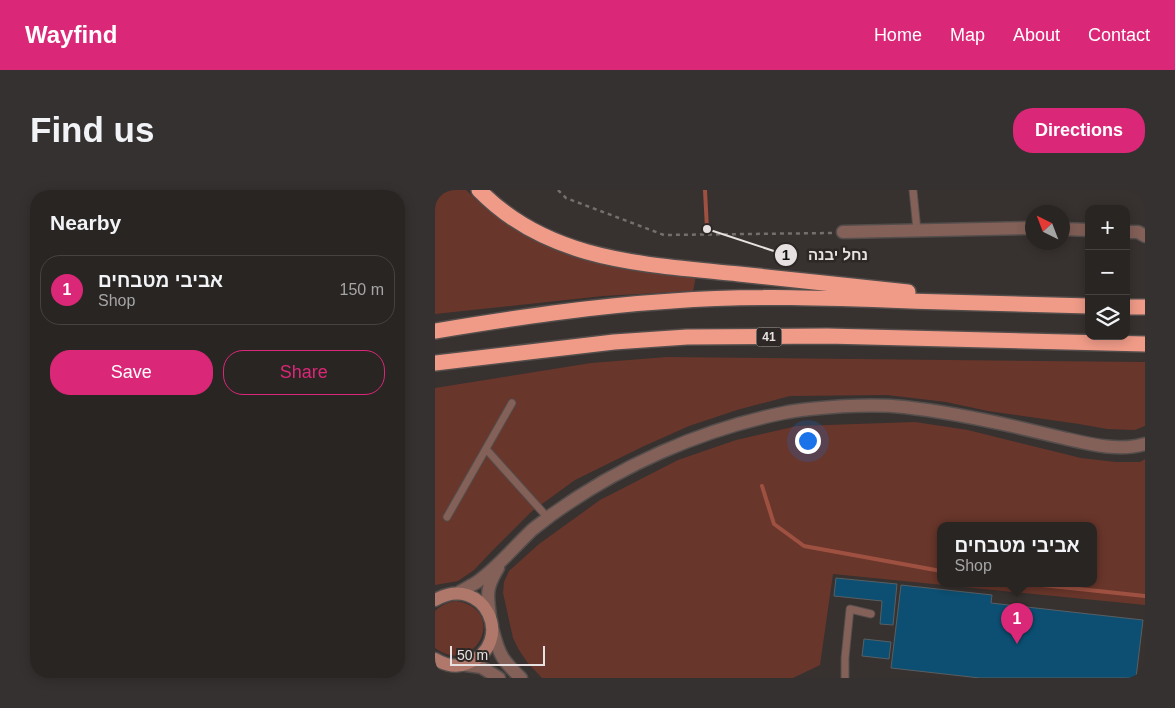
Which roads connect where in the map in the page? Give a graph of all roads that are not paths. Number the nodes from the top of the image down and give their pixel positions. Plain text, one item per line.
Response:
1 (479, 190) edge
2 (913, 190) edge
3 (1025, 228) edge
4 (1070, 229) edge
5 (917, 230) junction
6 (1085, 230) edge
7 (843, 232) road end
8 (1027, 304) junction
9 (1085, 306) edge
10 (1130, 307) edge
11 (1145, 307) edge
12 (435, 331) edge
13 (1145, 344) edge
14 (435, 363) edge
15 (513, 403) dead end
16 (1145, 444) edge
17 (486, 450) junction
18 (447, 518) dead end
19 (548, 518) junction
20 (505, 557) junction
21 (458, 593) junction
22 (435, 600) edge
23 (871, 614) dead end
24 (490, 616) junction
25 (493, 631) junction
26 (435, 659) edge
27 (466, 664) junction
28 (448, 665) junction
29 (435, 671) edge
30 (499, 678) edge
31 (521, 678) edge
32 (845, 678) edge

1 - 8 highway
2 - 5 lane
3 - 5 street
4 - 6 street
5 - 7 street
8 - 9 highway
8 - 12 highway
10 - 11 highway
13 - 14 highway, 41
15 - 17 lane
16 - 19 street
17 - 18 lane
17 - 19 lane
19 - 20 street
20 - 21 street
20 - 24 street
21 - 22 main road
21 - 24 main road
23 - 32 lane
24 - 25 main road
25 - 27 main road
25 - 31 street
26 - 28 main road
27 - 28 main road
27 - 30 street
28 - 29 main road

